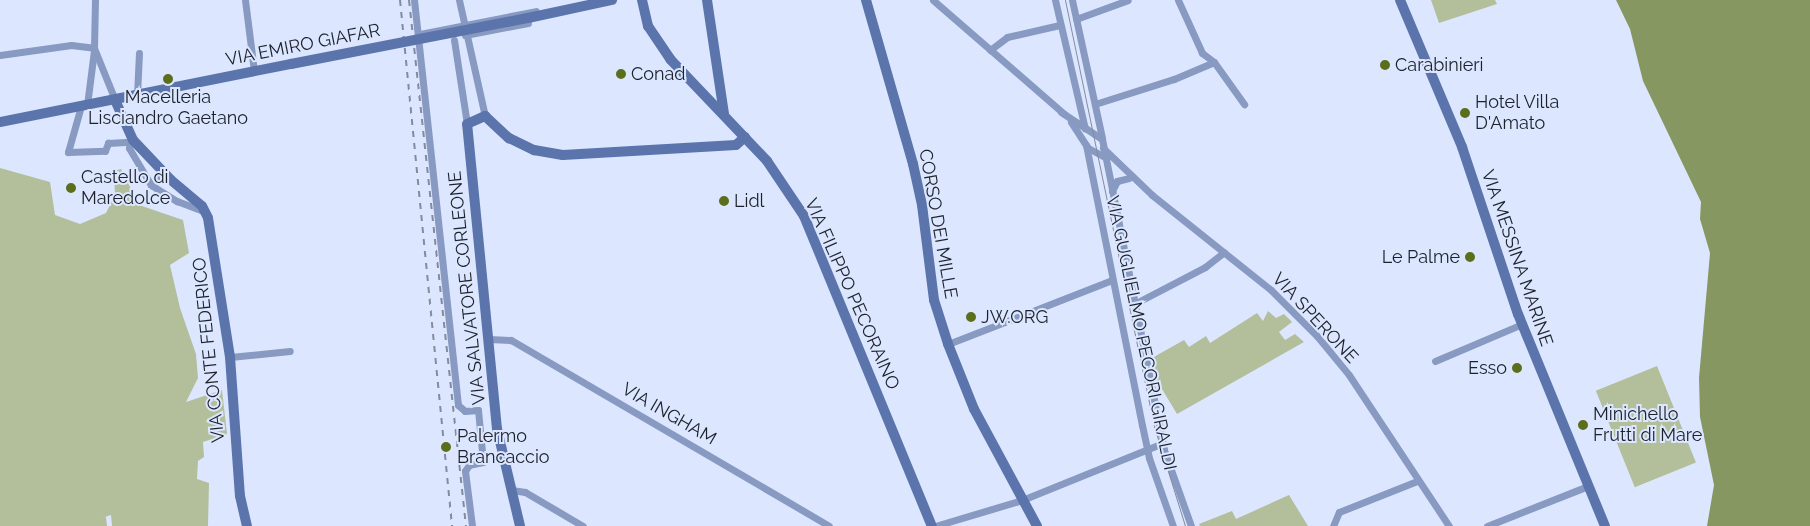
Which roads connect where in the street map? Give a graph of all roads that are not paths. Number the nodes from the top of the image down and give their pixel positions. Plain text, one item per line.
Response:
1 (94, 0) edge
2 (245, 0) edge
3 (414, 0) edge
4 (459, 0) edge
5 (612, 0) edge
6 (642, 0) edge
7 (707, 0) edge
8 (866, 0) edge
9 (933, 0) edge
10 (1055, 0) edge
11 (1072, 0) edge
12 (1128, 0) edge
13 (1178, 0) edge
14 (1400, 0) edge
15 (581, 6) junction
16 (1076, 19) junction
17 (528, 20) junction
18 (463, 25) junction
19 (1060, 25) junction
20 (420, 34) junction
21 (465, 35) junction
22 (454, 40) dead end
23 (94, 48) junction
24 (990, 50) junction
25 (139, 53) dead end
26 (0, 56) edge
27 (1214, 62) junction
28 (254, 71) junction
29 (721, 92) junction
30 (704, 93) junction
31 (137, 95) junction
32 (115, 100) junction
33 (1095, 104) junction
34 (1244, 104) dead end
35 (84, 106) junction
36 (1061, 112) junction
37 (1082, 112) junction
38 (724, 114) junction
39 (485, 116) junction
40 (1072, 118) junction
41 (0, 122) edge
42 (467, 124) junction
43 (1086, 135) junction
44 (745, 137) junction
45 (131, 139) junction
46 (1101, 146) junction
47 (1105, 157) junction
48 (166, 174) junction
49 (1129, 178) junction
50 (151, 186) junction
51 (1142, 186) junction
52 (1112, 192) junction
53 (205, 212) junction
54 (1224, 252) junction
55 (1112, 280) junction
56 (1134, 304) junction
57 (1522, 324) junction
58 (490, 339) junction
59 (948, 344) junction
60 (290, 351) dead end
61 (230, 357) junction
62 (1435, 361) dead end
63 (1162, 442) junction
64 (1147, 448) junction
65 (1417, 481) junction
66 (1588, 486) junction
67 (512, 490) junction
68 (1022, 500) junction
69 (247, 526) edge
70 (472, 526) edge
71 (520, 526) edge
72 (583, 526) edge
73 (829, 526) edge
74 (934, 526) edge
75 (1037, 526) edge
76 (1173, 526) edge
77 (1191, 526) edge
78 (1334, 526) edge
79 (1449, 526) edge
80 (1488, 526) edge
81 (1605, 526) edge

1 - 23 street
2 - 28 street
3 - 20 street
4 - 18 street
5 - 15 street, VIA EMIRO GIAFAR
6 - 30 street, VIA FILIPPO PECORAINO
7 - 29 street
8 - 59 street, CORSO DEI MILLE
9 - 24 street
10 - 19 street, VIA GUGLIELMO PECORI GIRALDI
11 - 16 street
12 - 16 street
13 - 27 street
14 - 57 street, VIA MESSINA MARINE
15 - 17 street, VIA EMIRO GIAFAR
15 - 18 street
16 - 33 street
17 - 21 street
17 - 28 street, VIA EMIRO GIAFAR, bridge
18 - 20 street
18 - 21 street
19 - 24 street
19 - 37 street, VIA GUGLIELMO PECORI GIRALDI
20 - 70 street
21 - 39 street
22 - 42 street
23 - 26 street
23 - 32 street
23 - 35 street
24 - 36 street
25 - 31 street
27 - 33 street
27 - 34 street
28 - 31 street, VIA EMIRO GIAFAR
29 - 30 street
29 - 38 street
30 - 38 street, VIA FILIPPO PECORAINO
31 - 32 street, VIA EMIRO GIAFAR
32 - 35 street, VIA EMIRO GIAFAR
32 - 45 street
33 - 46 street
35 - 41 street, VIA EMIRO GIAFAR
35 - 45 street
36 - 40 street
36 - 43 street
37 - 40 street
37 - 43 street, VIA GUGLIELMO PECORI GIRALDI
38 - 44 street, VIA FILIPPO PECORAINO
39 - 42 street
39 - 44 street
40 - 43 street
42 - 58 street, VIA SALVATORE CORLEONE
43 - 46 street
43 - 46 street
43 - 55 street, VIA GUGLIELMO PECORI GIRALDI
44 - 74 street, VIA FILIPPO PECORAINO
45 - 48 street
45 - 50 street
46 - 47 street
46 - 51 street
47 - 49 street
47 - 52 street, VIA GUGLIELMO PECORI GIRALDI
48 - 50 street
48 - 53 street
49 - 51 street
49 - 52 street
50 - 53 street
51 - 54 street, VIA SPERONE
52 - 56 street, VIA GUGLIELMO PECORI GIRALDI
53 - 61 street, VIA CONTE FEDERICO
54 - 56 street
54 - 65 street, VIA SPERONE
55 - 59 street
55 - 64 street, VIA GUGLIELMO PECORI GIRALDI
56 - 63 street, VIA GUGLIELMO PECORI GIRALDI
57 - 62 street
57 - 66 street, VIA MESSINA MARINE
58 - 67 street, VIA SALVATORE CORLEONE
58 - 73 street, VIA INGHAM
59 - 68 street, CORSO DEI MILLE
60 - 61 street
61 - 69 street, VIA CONTE FEDERICO
63 - 64 street
63 - 77 street, VIA GUGLIELMO PECORI GIRALDI
64 - 68 street
64 - 76 street, VIA GUGLIELMO PECORI GIRALDI
65 - 78 street
65 - 79 street, VIA SPERONE
66 - 80 street
66 - 81 street, VIA MESSINA MARINE
67 - 71 street, VIA SALVATORE CORLEONE
67 - 72 street
68 - 74 street
68 - 75 street, CORSO DEI MILLE

